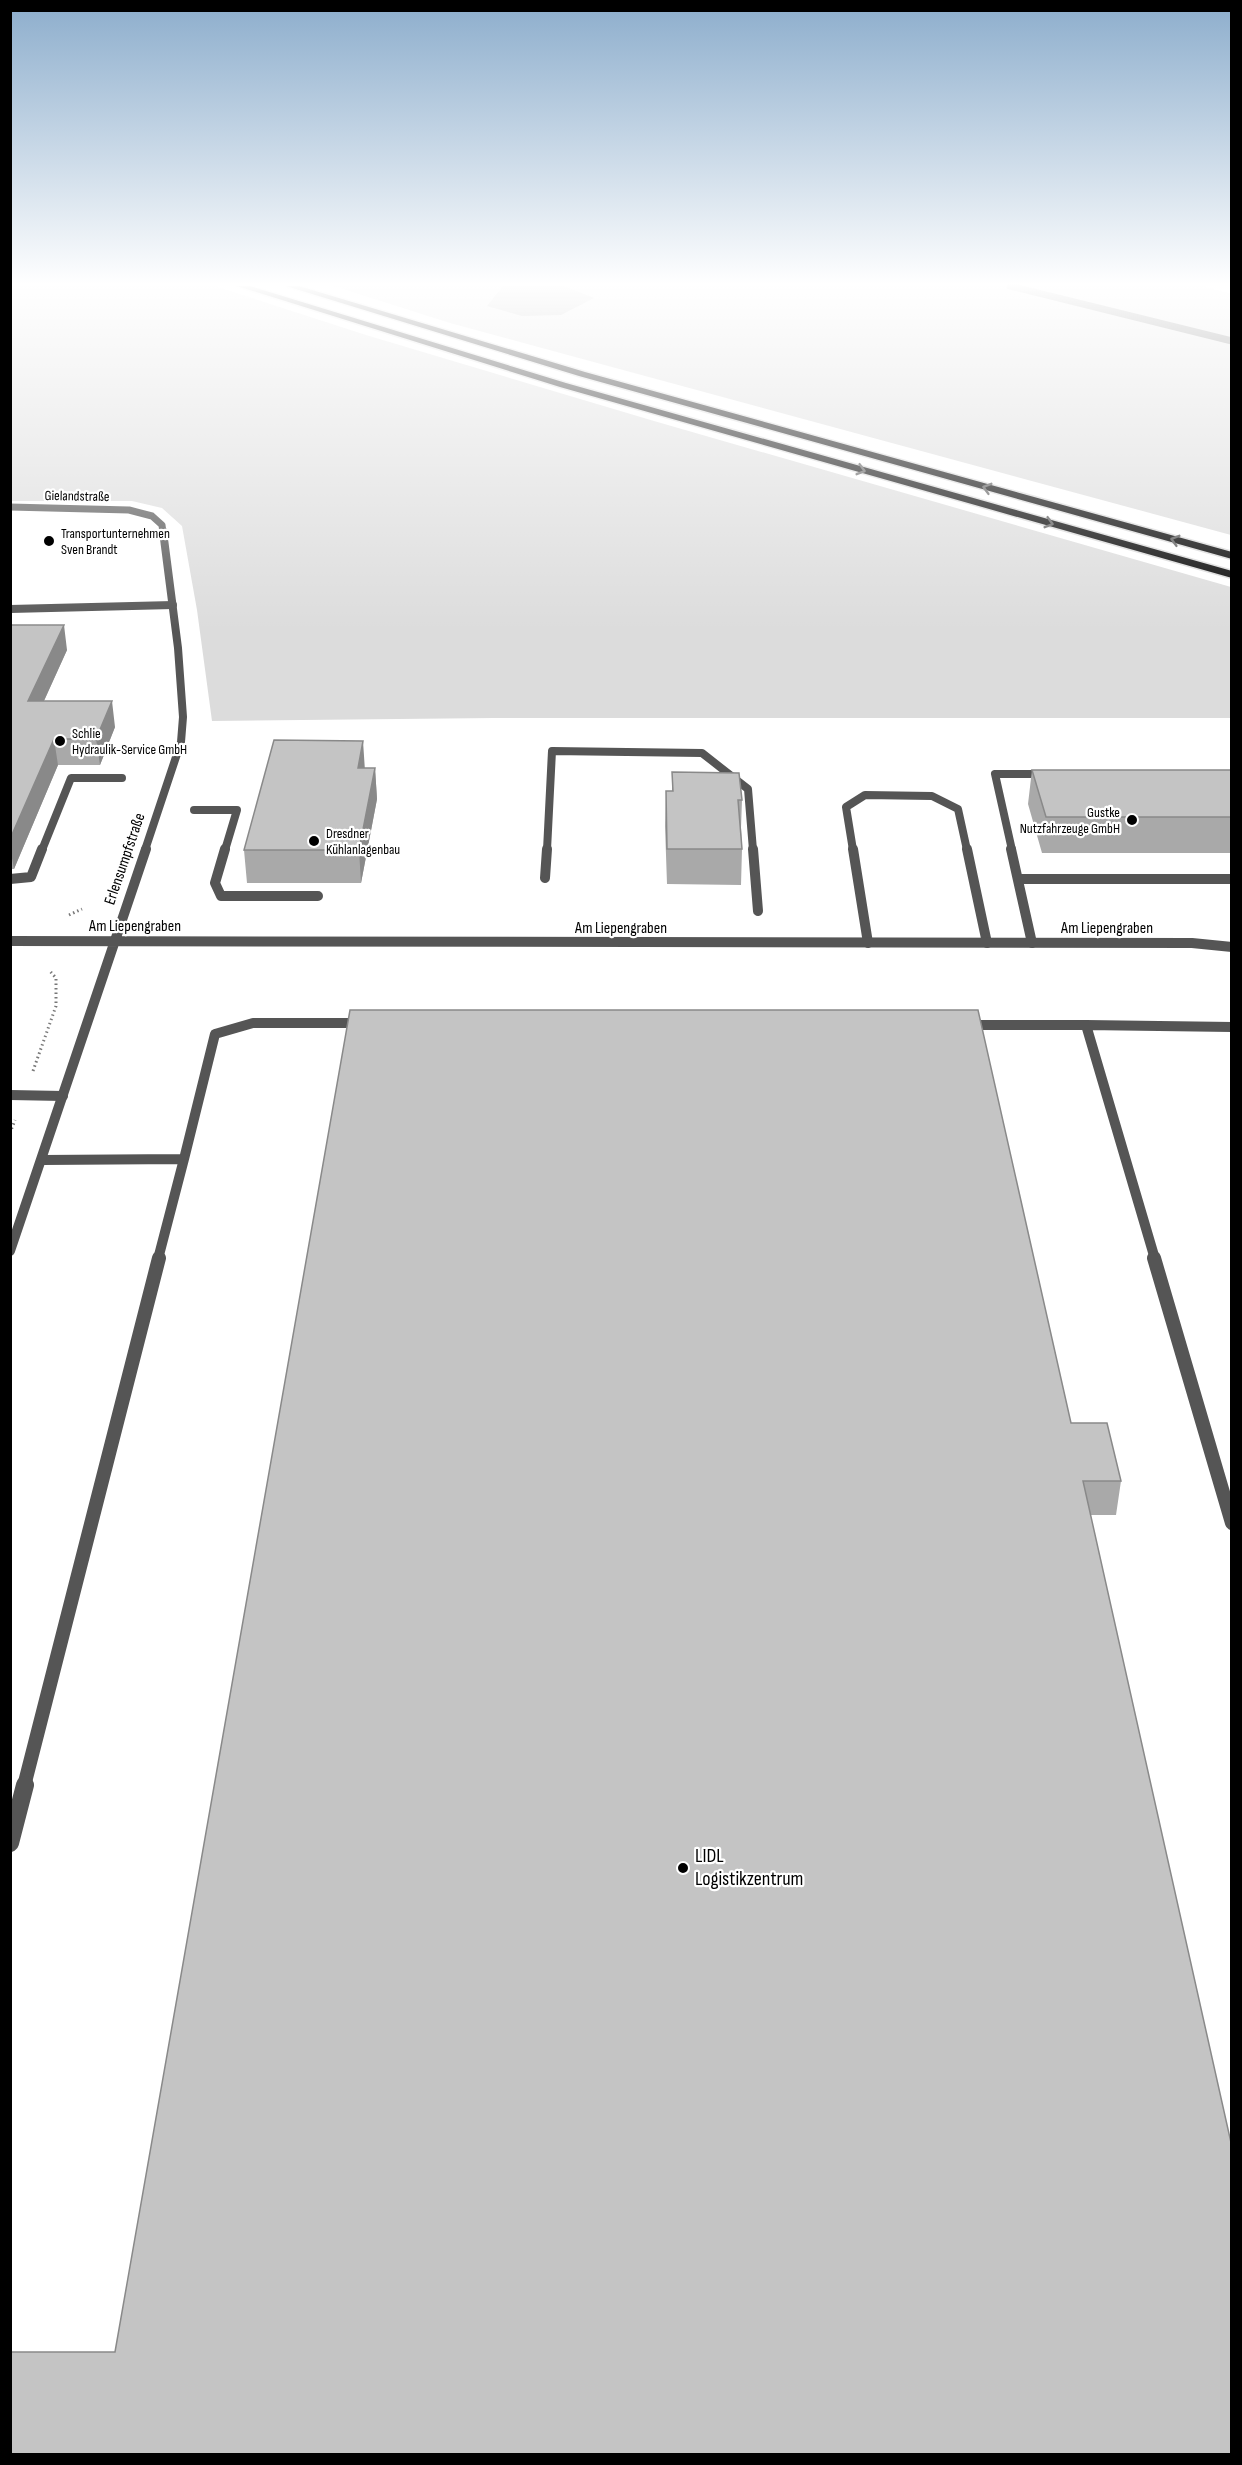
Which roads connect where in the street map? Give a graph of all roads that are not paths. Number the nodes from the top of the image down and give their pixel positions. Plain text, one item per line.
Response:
1 (619, 401) edge
2 (679, 401) edge
3 (10, 507) edge
4 (142, 512) joint
5 (1232, 556) edge
6 (1232, 575) edge
7 (173, 605) junction
8 (10, 609) edge
9 (1054, 774) edge
10 (122, 778) dead end
11 (194, 810) dead end
12 (545, 878) dead end
13 (10, 879) edge
14 (1018, 879) junction
15 (1232, 879) edge
16 (318, 896) dead end
17 (758, 911) dead end
18 (114, 940) junction
19 (10, 941) edge
20 (868, 943) junction
21 (987, 943) junction
22 (1032, 943) junction
23 (1232, 946) edge
24 (372, 1023) edge
25 (955, 1025) edge
26 (1086, 1025) junction
27 (1232, 1027) edge
28 (10, 1095) edge
29 (63, 1096) junction
30 (184, 1159) junction
31 (42, 1160) junction
32 (10, 1251) edge
33 (1232, 1523) edge
34 (10, 1843) edge

1 -> 6 highway
5 -> 2 highway
3 - 4 street, Gielandstraße
4 - 7 street, Erlensumpfstraße
7 - 8 street
7 - 18 street, Erlensumpfstraße
9 - 14 street
10 - 13 street
11 - 16 street
12 - 17 street
14 - 15 street
14 - 22 street
18 - 19 street, Am Liepengraben
18 - 20 street, Am Liepengraben
18 - 29 street, Erlensumpfstraße
20 - 21 street, Am Liepengraben
20 - 21 street
21 - 22 street, Am Liepengraben
22 - 23 street, Am Liepengraben
24 - 30 street
25 - 26 street
26 - 27 street
26 - 33 street
28 - 29 street
29 - 31 street, Erlensumpfstraße
30 - 31 street
30 - 34 street
31 - 32 street, Erlensumpfstraße

